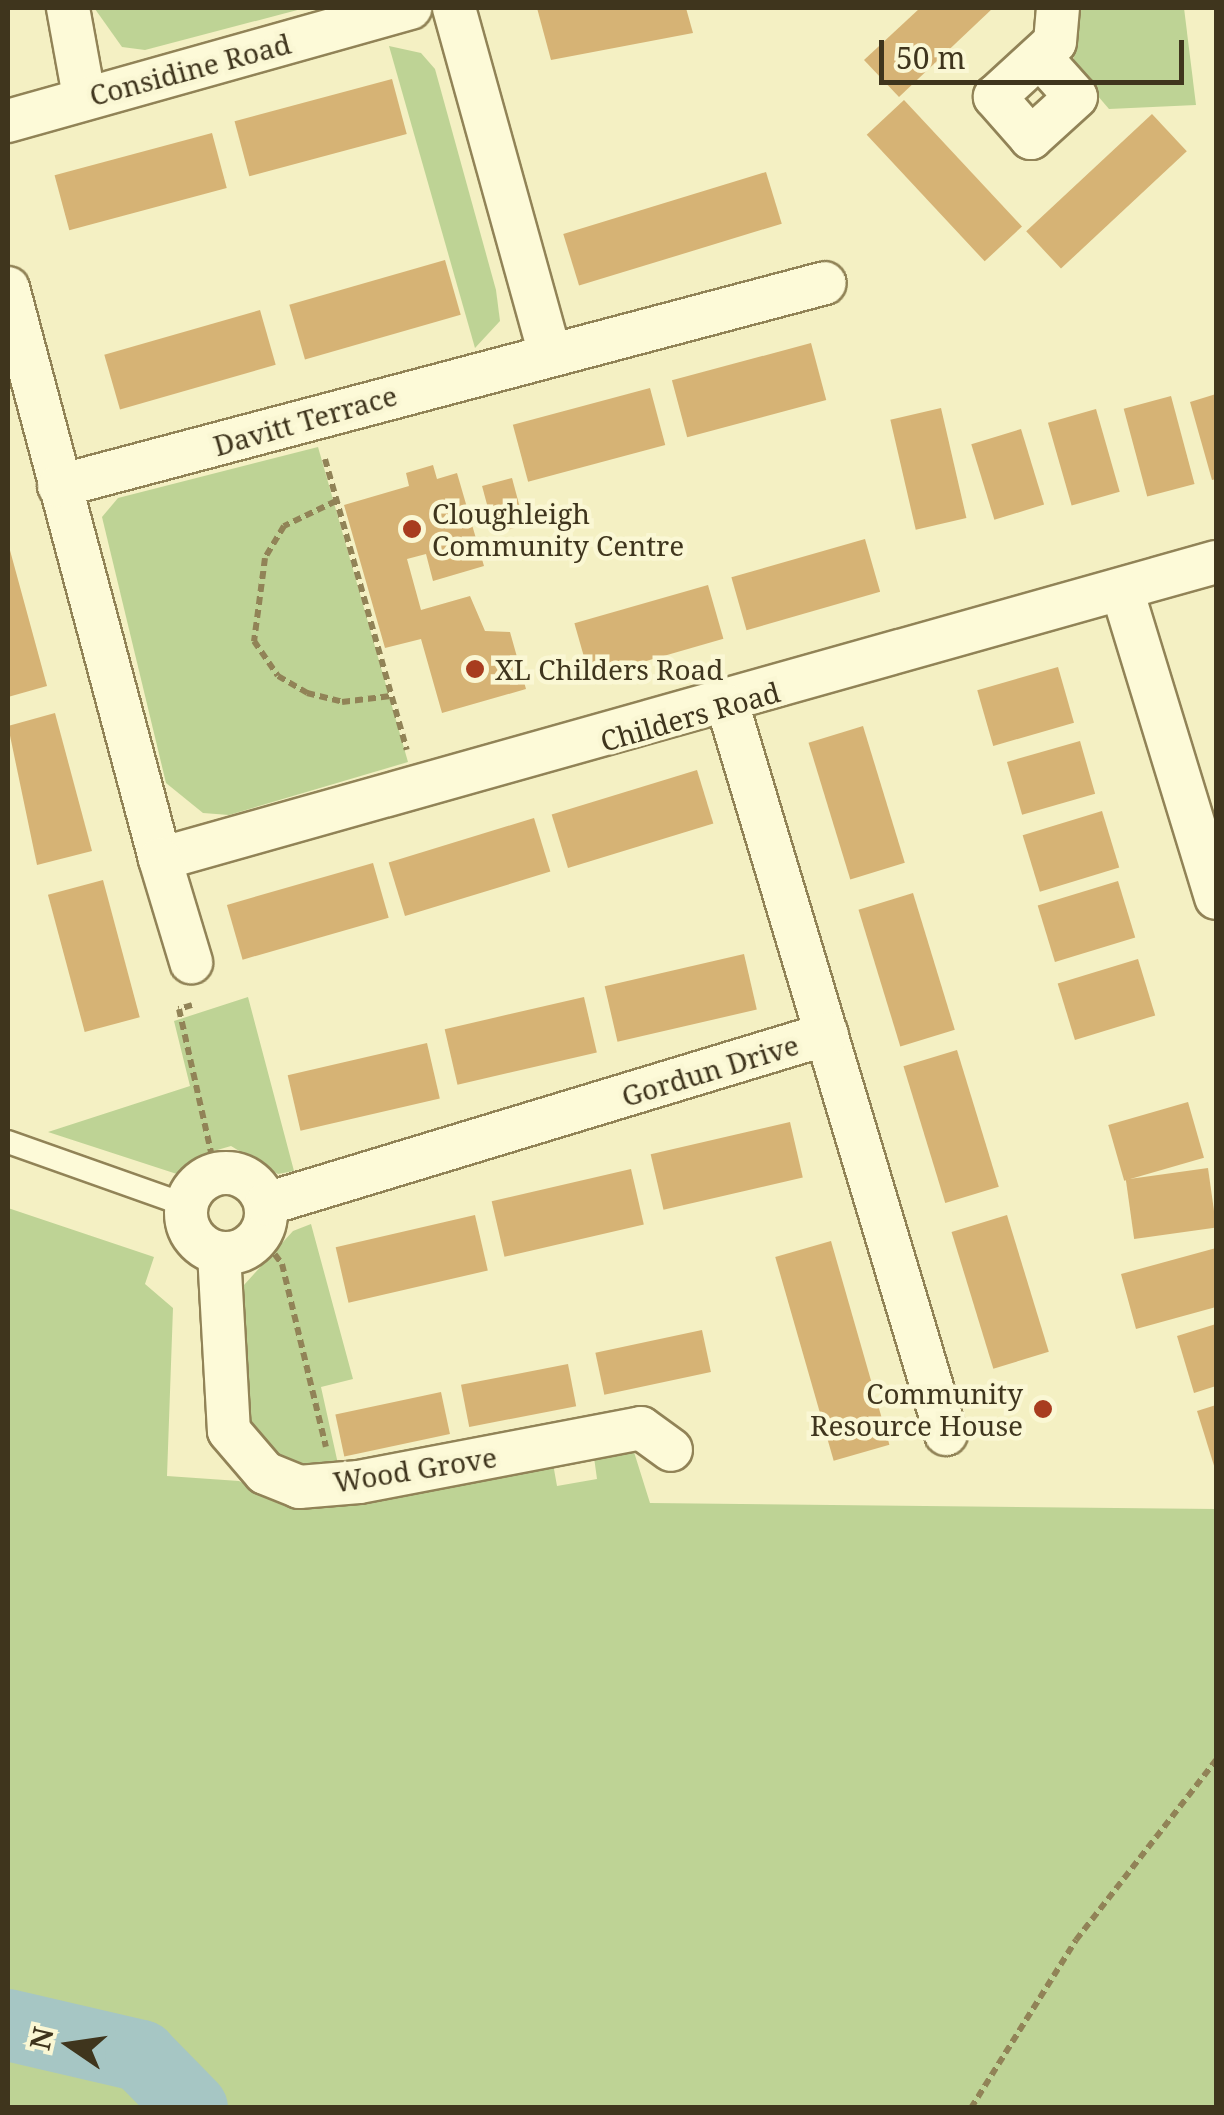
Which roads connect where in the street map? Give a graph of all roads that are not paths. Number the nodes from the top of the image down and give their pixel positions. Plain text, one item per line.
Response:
1 (68, 8) edge
2 (410, 8) edge
3 (454, 8) edge
4 (1058, 8) edge
5 (1041, 58) dead end
6 (84, 96) junction
7 (17, 118) edge
8 (824, 282) dead end
9 (8, 288) edge
10 (549, 350) junction
11 (59, 486) junction
12 (1216, 562) edge
13 (1122, 590) junction
14 (728, 706) junction
15 (160, 859) junction
16 (1216, 898) edge
17 (192, 962) road end
18 (826, 1034) junction
19 (8, 1142) edge
20 (186, 1205) junction
21 (263, 1220) junction
22 (218, 1253) junction
23 (946, 1434) dead end
24 (671, 1450) dead end

1 - 6 street
2 - 6 street, Considine Road
3 - 10 street
4 - 5 street
6 - 7 street, Considine Road
8 - 10 street, Davitt Terrace
9 - 11 street
10 - 11 street, Davitt Terrace
11 - 15 street
12 - 13 street, Childers Road
13 - 14 street, Childers Road
13 - 16 street
14 - 15 street, Childers Road
14 - 18 street, Gordun Drive
15 - 17 street
18 - 21 street, Gordun Drive
18 - 23 street
19 - 20 lane
20 - 21 street
20 - 22 street
21 - 22 street, Gordun Drive
22 - 24 street, Wood Grove

